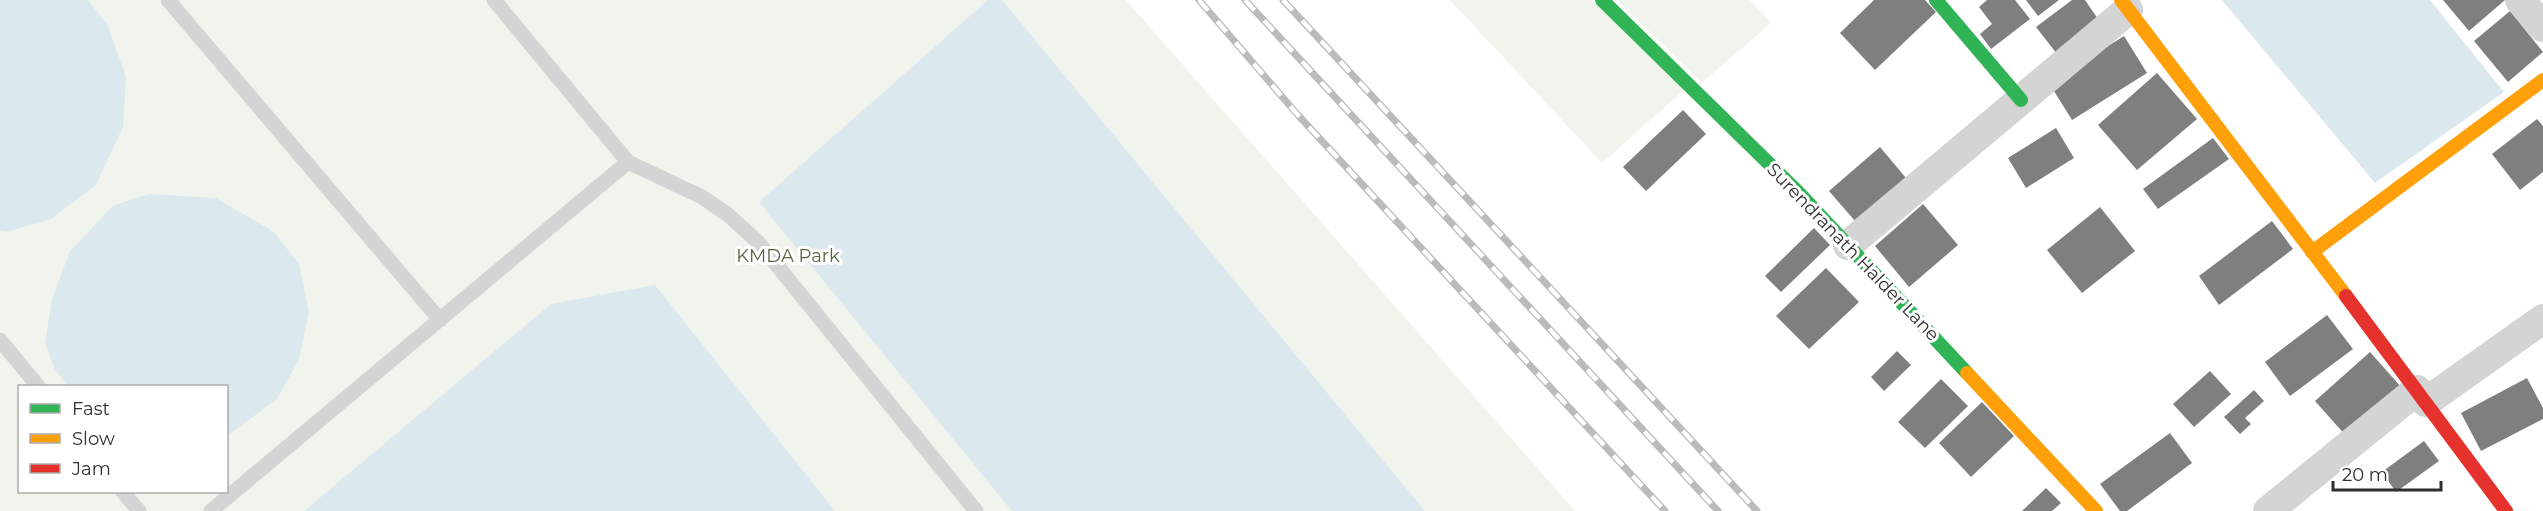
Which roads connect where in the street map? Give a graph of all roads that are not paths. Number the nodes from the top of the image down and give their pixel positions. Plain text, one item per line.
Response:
1 (168, 0) edge
2 (494, 0) edge
3 (1602, 0) edge
4 (1936, 0) edge
5 (2520, 0) edge
6 (2125, 5) edge
7 (2543, 27) edge
8 (2543, 80) edge
9 (2021, 100) junction
10 (628, 162) junction
11 (1848, 245) junction
12 (2312, 252) junction
13 (2543, 319) edge
14 (440, 320) junction
15 (0, 340) edge
16 (36, 385) edge
17 (2422, 396) junction
18 (124, 493) edge
19 (139, 511) edge
20 (211, 511) edge
21 (975, 511) edge
22 (2096, 511) edge
23 (2268, 511) edge
24 (2506, 511) edge

1 - 14 lane
2 - 10 lane
3 - 11 street, Surendranath Halder Lane
4 - 9 street
5 - 7 street
6 - 9 street
6 - 12 street
8 - 12 street
9 - 11 street
10 - 14 lane
10 - 21 lane
11 - 22 street, Surendranath Halder Lane
12 - 17 street
13 - 17 street
14 - 20 lane
15 - 16 lane
17 - 23 street
17 - 24 street
18 - 19 lane

